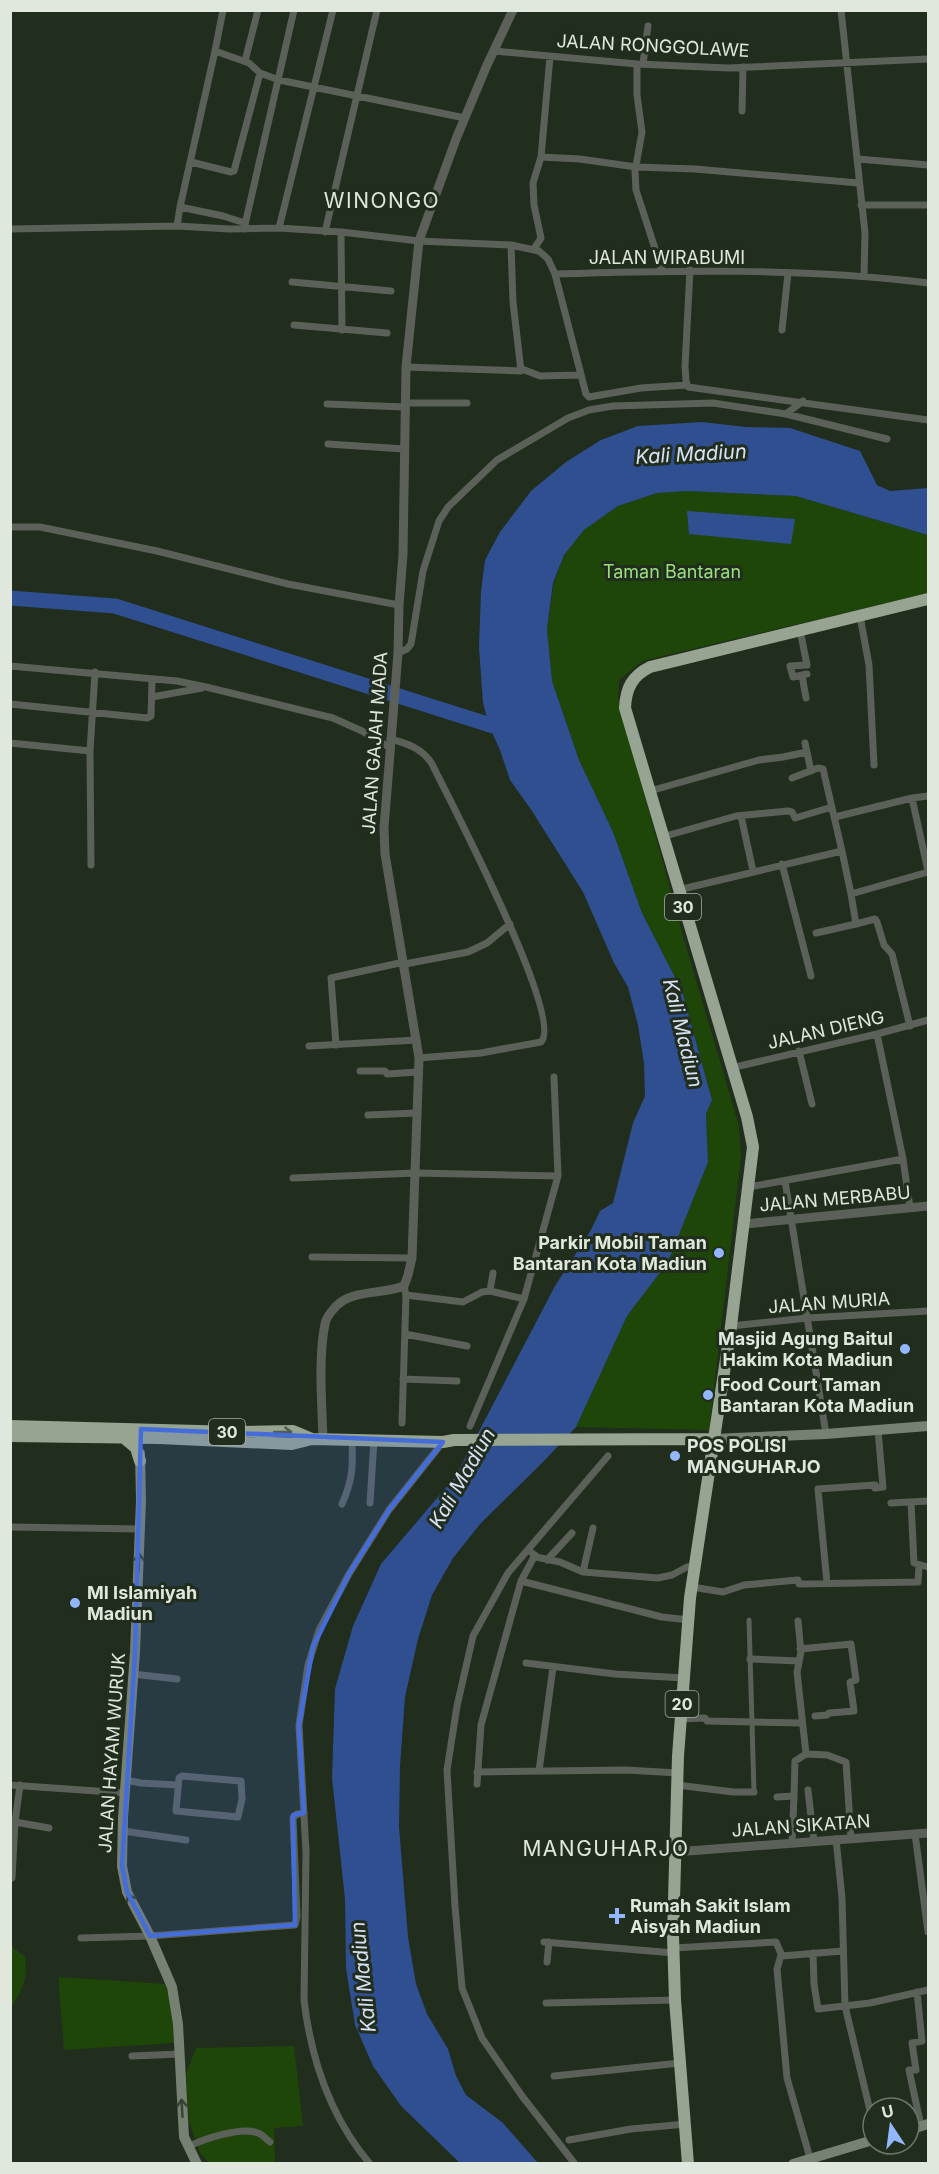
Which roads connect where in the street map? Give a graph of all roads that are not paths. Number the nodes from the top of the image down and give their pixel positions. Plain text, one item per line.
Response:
1 (223, 10) edge
2 (258, 10) edge
3 (294, 10) edge
4 (333, 10) edge
5 (377, 10) edge
6 (513, 10) edge
7 (841, 10) edge
8 (648, 26) dead end
9 (216, 51) junction
10 (494, 51) junction
11 (550, 57) junction
12 (928, 59) edge
13 (245, 61) junction
14 (846, 62) junction
15 (640, 64) junction
16 (743, 67) junction
17 (260, 73) junction
18 (279, 80) junction
19 (315, 87) junction
20 (357, 95) junction
21 (742, 111) dead end
22 (465, 118) junction
23 (541, 157) junction
24 (858, 159) junction
25 (191, 162) junction
26 (928, 165) edge
27 (636, 168) junction
28 (859, 183) junction
29 (861, 205) junction
30 (928, 205) edge
31 (180, 207) junction
32 (177, 226) junction
33 (244, 226) junction
34 (279, 228) junction
35 (10, 229) edge
36 (325, 232) junction
37 (341, 232) junction
38 (418, 241) junction
39 (511, 245) junction
40 (534, 249) junction
41 (662, 270) junction
42 (690, 270) junction
43 (788, 273) junction
44 (555, 274) junction
45 (864, 276) junction
46 (292, 282) dead end
47 (928, 283) edge
48 (341, 286) junction
49 (391, 291) dead end
50 (294, 325) dead end
51 (342, 330) junction
52 (782, 330) dead end
53 (387, 333) dead end
54 (406, 367) junction
55 (522, 369) junction
56 (581, 375) junction
57 (687, 385) junction
58 (803, 401) junction
59 (466, 403) dead end
60 (327, 404) dead end
61 (405, 405) junction
62 (786, 414) junction
63 (928, 420) edge
64 (887, 439) dead end
65 (328, 444) dead end
66 (404, 449) junction
67 (10, 526) edge
68 (928, 599) edge
69 (399, 605) junction
70 (860, 616) junction
71 (800, 630) junction
72 (398, 654) junction
73 (10, 666) edge
74 (95, 672) junction
75 (152, 680) junction
76 (206, 687) junction
77 (152, 697) junction
78 (806, 698) dead end
79 (10, 704) edge
80 (92, 714) junction
81 (10, 743) edge
82 (390, 743) junction
83 (805, 743) dead end
84 (90, 751) junction
85 (807, 752) junction
86 (874, 765) dead end
87 (811, 771) junction
88 (792, 778) dead end
89 (650, 791) junction
90 (928, 796) edge
91 (912, 798) junction
92 (832, 807) junction
93 (741, 816) junction
94 (835, 817) junction
95 (662, 837) junction
96 (842, 851) junction
97 (782, 864) junction
98 (91, 865) dead end
99 (753, 871) junction
100 (928, 871) edge
101 (678, 890) junction
102 (851, 894) junction
103 (510, 924) junction
104 (856, 924) junction
105 (816, 933) dead end
106 (404, 963) junction
107 (811, 976) dead end
108 (928, 1020) edge
109 (910, 1026) junction
110 (877, 1034) junction
111 (417, 1040) junction
112 (336, 1045) junction
113 (309, 1046) dead end
114 (800, 1051) junction
115 (418, 1058) junction
116 (731, 1068) junction
117 (360, 1071) dead end
118 (418, 1072) junction
119 (554, 1077) dead end
120 (812, 1104) dead end
121 (417, 1113) junction
122 (368, 1115) dead end
123 (903, 1159) junction
124 (416, 1173) junction
125 (558, 1176) junction
126 (293, 1178) dead end
127 (784, 1181) junction
128 (749, 1188) junction
129 (928, 1206) edge
130 (910, 1208) junction
131 (791, 1220) junction
132 (745, 1224) junction
133 (312, 1257) dead end
134 (412, 1258) junction
135 (493, 1273) dead end
136 (405, 1290) junction
137 (490, 1291) junction
138 (524, 1299) junction
139 (928, 1311) edge
140 (808, 1318) junction
141 (731, 1326) junction
142 (405, 1334) junction
143 (467, 1346) dead end
144 (403, 1379) junction
145 (457, 1381) dead end
146 (402, 1423) dead end
147 (10, 1426) edge
148 (470, 1426) dead end
149 (928, 1426) edge
150 (878, 1430) junction
151 (141, 1433) junction
152 (826, 1434) junction
153 (10, 1436) edge
154 (124, 1438) junction
155 (317, 1439) junction
156 (710, 1439) junction
157 (352, 1440) junction
158 (374, 1440) junction
159 (448, 1441) junction
160 (608, 1456) dead end
161 (140, 1461) junction
162 (928, 1501) edge
163 (911, 1502) junction
164 (370, 1503) dead end
165 (891, 1503) dead end
166 (342, 1504) dead end
167 (10, 1527) edge
168 (593, 1528) dead end
169 (140, 1529) junction
170 (572, 1533) dead end
171 (527, 1549) junction
172 (535, 1555) junction
173 (547, 1560) junction
174 (695, 1566) junction
175 (919, 1566) junction
176 (928, 1567) edge
177 (583, 1572) junction
178 (521, 1581) junction
179 (827, 1583) junction
180 (692, 1587) junction
181 (690, 1620) junction
182 (749, 1620) dead end
183 (798, 1621) dead end
184 (800, 1649) junction
185 (750, 1659) junction
186 (799, 1661) junction
187 (526, 1663) dead end
188 (553, 1668) junction
189 (133, 1674) junction
190 (684, 1678) junction
191 (177, 1679) dead end
192 (815, 1716) dead end
193 (681, 1719) junction
194 (752, 1722) junction
195 (802, 1723) junction
196 (806, 1754) junction
197 (539, 1771) junction
198 (477, 1772) junction
199 (677, 1779) junction
200 (126, 1780) junction
201 (477, 1784) dead end
202 (10, 1785) edge
203 (20, 1785) junction
204 (177, 1785) junction
205 (808, 1790) dead end
206 (754, 1792) joint
207 (125, 1793) junction
208 (794, 1796) junction
209 (777, 1797) dead end
210 (304, 1813) junction
211 (15, 1822) junction
212 (49, 1828) dead end
213 (123, 1831) junction
214 (928, 1833) edge
215 (915, 1834) junction
216 (836, 1839) junction
217 (851, 1839) junction
218 (186, 1840) dead end
219 (814, 1842) junction
220 (792, 1844) junction
221 (675, 1852) junction
222 (10, 1877) edge
223 (928, 1926) edge
224 (150, 1936) junction
225 (81, 1938) dead end
226 (674, 1951) junction
227 (843, 1951) junction
228 (813, 1953) junction
229 (780, 1955) junction
230 (547, 1962) dead end
231 (928, 1990) edge
232 (916, 1992) junction
233 (675, 2000) junction
234 (546, 2003) dead end
235 (845, 2006) junction
236 (180, 2054) junction
237 (132, 2056) dead end
238 (680, 2063) junction
239 (554, 2076) dead end
240 (867, 2096) edge
241 (686, 2124) junction
242 (925, 2125) edge
243 (569, 2140) dead end
244 (270, 2142) dead end
245 (861, 2144) edge
246 (188, 2148) junction
247 (801, 2162) edge
248 (197, 2163) edge
249 (370, 2163) edge
250 (575, 2163) edge
251 (688, 2163) edge

1 - 9 street
2 - 13 street
3 - 18 street
4 - 19 street
5 - 20 street
6 - 10 street, JALAN GAJAH MADA
7 - 14 street
8 - 15 street
9 - 13 street
9 - 25 street
10 - 11 street, JALAN RONGGOLAWE
10 - 22 street, JALAN GAJAH MADA
11 - 15 street, JALAN RONGGOLAWE
11 - 23 street
12 - 14 street, JALAN RONGGOLAWE
13 - 17 street
14 - 16 street, JALAN RONGGOLAWE
14 - 24 street
15 - 16 street, JALAN RONGGOLAWE
15 - 27 street
16 - 21 street
17 - 18 street
17 - 25 street
18 - 19 street
18 - 33 street
19 - 20 street
19 - 34 street
20 - 22 street
20 - 36 street
22 - 38 street, JALAN GAJAH MADA
23 - 27 street
23 - 40 street
24 - 26 street
24 - 28 street
25 - 31 street
27 - 28 street
27 - 41 street
28 - 29 street
29 - 30 street
29 - 45 street
31 - 32 street
31 - 33 street
32 - 33 street
32 - 35 street
33 - 34 street
34 - 36 street
36 - 37 street
37 - 38 street
37 - 48 street
38 - 39 street
38 - 54 street, JALAN GAJAH MADA
39 - 40 street
39 - 55 street
40 - 44 street
41 - 42 street, JALAN WIRABUMI
41 - 44 street, JALAN WIRABUMI
42 - 43 street, JALAN WIRABUMI
42 - 57 street
43 - 45 street, JALAN WIRABUMI
43 - 52 street
44 - 56 street
45 - 47 street, JALAN WIRABUMI
46 - 48 street
48 - 49 street
48 - 51 street
50 - 51 street
51 - 53 street
54 - 55 street
54 - 61 street, JALAN GAJAH MADA
55 - 56 street
56 - 57 street
57 - 58 street
58 - 62 street
58 - 63 street
59 - 61 street
60 - 61 street
61 - 66 street, JALAN GAJAH MADA
62 - 64 street
62 - 72 street
65 - 66 street
66 - 69 street, JALAN GAJAH MADA
67 - 69 street
68 - 70 highway, 30
69 - 72 street, JALAN GAJAH MADA
70 - 71 highway, 30
70 - 86 street
71 - 78 street
71 - 89 highway, 30
72 - 82 street, JALAN GAJAH MADA
73 - 74 street
74 - 75 street
74 - 80 street
75 - 76 street
75 - 77 street
76 - 77 street
76 - 82 street
77 - 80 street
79 - 80 street
80 - 84 street
81 - 84 street
82 - 103 street
82 - 106 street, JALAN GAJAH MADA
83 - 85 street
84 - 98 street
85 - 87 street
85 - 89 street
87 - 88 street
87 - 92 street
89 - 95 highway, 30
90 - 91 street
91 - 94 street
91 - 100 street
92 - 93 street
92 - 94 street
93 - 95 street
93 - 99 street
94 - 96 street
95 - 101 highway, 30
96 - 97 street
96 - 102 street
97 - 99 street
97 - 107 street
99 - 101 street
100 - 102 street
101 - 116 highway, 30
102 - 104 street
103 - 106 street
103 - 115 street
104 - 105 street
104 - 109 street
106 - 111 street, JALAN GAJAH MADA
106 - 112 street
108 - 109 street, JALAN DIENG
109 - 110 street, JALAN DIENG
110 - 114 street, JALAN DIENG
110 - 123 street
111 - 112 street
111 - 115 street, JALAN GAJAH MADA
112 - 113 street
114 - 116 street, JALAN DIENG
114 - 120 street
115 - 118 street, JALAN GAJAH MADA
116 - 128 highway, 30
117 - 118 street
118 - 121 street, JALAN GAJAH MADA
119 - 125 street
121 - 122 street
121 - 124 street, JALAN GAJAH MADA
123 - 127 street
123 - 130 street
124 - 125 street
124 - 126 street
124 - 134 street, JALAN GAJAH MADA
125 - 138 street
127 - 128 street
127 - 131 street
128 - 132 highway, 30
129 - 130 street, JALAN MERBABU
130 - 131 street, JALAN MERBABU
131 - 132 street, JALAN MERBABU
131 - 140 street
132 - 141 highway, 30
133 - 134 street
134 - 136 street, JALAN GAJAH MADA
135 - 137 street
136 - 137 street
136 - 142 street
136 - 155 street
137 - 138 street
138 - 148 street
139 - 140 street, JALAN MURIA
140 - 141 street, JALAN MURIA
140 - 152 street
141 - 156 highway, 30
142 - 143 street
142 - 144 street
144 - 145 street
144 - 146 street
147 - 151 highway, 30
149 - 150 main road
150 - 152 main road
150 - 179 street
151 - 154 highway, 30
151 - 155 highway, 30
151 - 161 main road, JALAN HAYAM WURUK
152 - 156 main road
153 - 154 highway, 30
154 - 161 highway
155 - 157 highway, 30
156 - 159 highway, 30
156 - 174 highway, 20
157 - 158 highway, 30
157 - 166 street
158 - 159 highway, 30
158 - 164 street
159 - 210 street
160 - 171 street
161 - 169 main road, JALAN HAYAM WURUK
162 - 163 street
163 - 165 street
163 - 175 street
167 - 169 street
168 - 177 street
189 -> 169 main road, JALAN HAYAM WURUK
170 - 173 street
171 - 172 street
171 - 250 street
172 - 173 street
172 - 178 street
173 - 177 street
174 - 177 street
174 - 180 highway, 20
175 - 176 street
175 - 179 street
178 - 181 street
178 - 198 street
179 - 180 street
180 - 181 highway, 20
181 - 190 highway, 20
182 - 185 street
183 - 184 street
184 - 186 street
184 - 192 street
185 - 186 street
185 - 194 street
186 - 195 street
187 - 188 street
188 - 190 street
188 - 197 street
189 - 191 street
189 - 200 main road, JALAN HAYAM WURUK
190 - 193 highway, 20
193 - 194 street
193 - 199 highway, 20
194 - 195 street
194 - 206 street
195 - 196 street
196 - 208 street
196 - 217 street
197 - 198 street
197 - 199 street
198 - 201 street
199 - 206 street
199 - 221 highway, 20
200 - 204 street
200 - 207 main road, JALAN HAYAM WURUK
202 - 203 street
203 - 207 street
203 - 211 street
204 - 204 street
205 - 219 street
207 - 213 main road, JALAN HAYAM WURUK
208 - 209 street
208 - 220 street
210 - 224 street
210 - 249 street
211 - 212 street
211 - 222 street
213 - 218 street
224 -> 213 main road, JALAN HAYAM WURUK
214 - 215 street, JALAN SIKATAN
215 - 217 street, JALAN SIKATAN
215 - 223 street
216 - 217 street, JALAN SIKATAN
216 - 219 street, JALAN SIKATAN
216 - 227 street
219 - 220 street, JALAN SIKATAN
220 - 221 street, JALAN SIKATAN
221 - 226 highway, 20
224 - 225 street
224 - 236 main road, JALAN HAYAM WURUK
226 - 229 street
226 - 230 street
226 - 233 highway, 20
227 - 228 street
227 - 235 street
228 - 229 street
228 - 235 street
229 - 247 street
231 - 232 street
232 - 235 street
232 - 242 street
233 - 234 street
233 - 238 highway, 20
235 - 240 street
236 - 237 street
246 -> 236 main road, JALAN HAYAM WURUK
238 - 239 street
238 - 241 highway, 20
241 - 243 street
241 - 251 highway, 20
244 - 246 street
245 - 247 main road
246 - 248 main road, JALAN HAYAM WURUK

